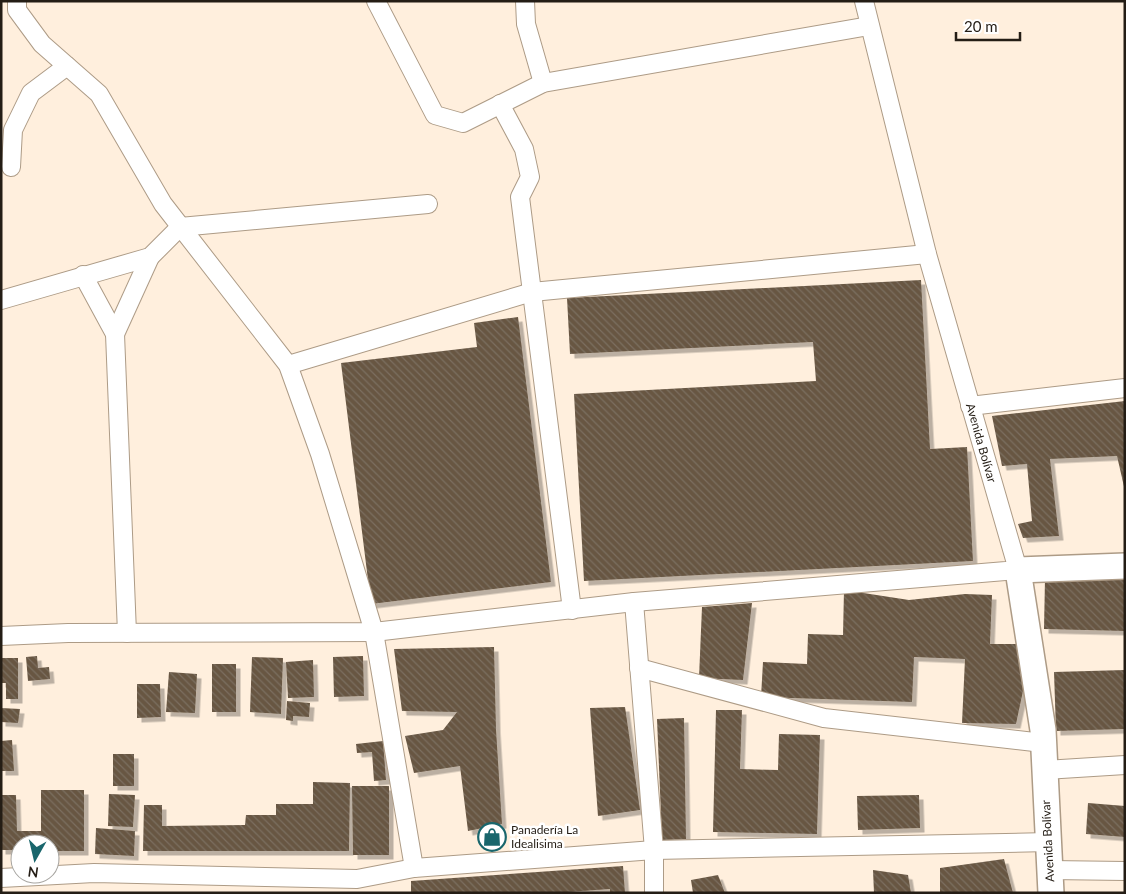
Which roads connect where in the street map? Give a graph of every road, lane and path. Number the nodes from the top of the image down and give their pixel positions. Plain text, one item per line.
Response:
1 (17, 1) edge
2 (376, 1) edge
3 (525, 1) edge
4 (864, 1) edge
5 (869, 26) junction
6 (68, 66) junction
7 (543, 83) junction
8 (500, 104) junction
9 (7, 130) edge
10 (11, 167) dead end
11 (428, 204) dead end
12 (180, 227) junction
13 (927, 254) junction
14 (150, 257) junction
15 (83, 275) junction
16 (532, 292) junction
17 (1, 300) edge
18 (115, 334) junction
19 (288, 365) junction
20 (1125, 388) edge
21 (970, 406) junction
22 (1125, 566) edge
23 (1018, 570) junction
24 (634, 602) junction
25 (572, 610) junction
26 (374, 632) junction
27 (127, 633) junction
28 (1, 636) edge
29 (639, 668) junction
30 (1043, 744) junction
31 (1125, 765) edge
32 (1045, 770) junction
33 (1048, 842) junction
34 (654, 850) junction
35 (414, 868) junction
36 (1125, 870) edge
37 (1, 878) edge
38 (1051, 881) edge
39 (358, 886) edge
40 (654, 893) edge

1 - 6 street
2 - 8 street
3 - 7 street
4 - 5 street, Avenida Bolívar
5 - 7 street
5 - 13 street, Avenida Bolívar
6 - 9 street
6 - 12 street
7 - 8 street
8 - 16 street
9 - 10 street
11 - 12 street
12 - 14 street
12 - 19 street
13 - 16 street
13 - 21 street, Avenida Bolívar
14 - 15 street
14 - 18 street
15 - 17 street
15 - 18 street
16 - 19 street
16 - 25 street
18 - 27 street
19 - 26 street
20 - 21 street
21 - 23 street, Avenida Bolívar
22 - 23 street
23 - 24 street
23 - 30 street, Avenida Bolívar
24 - 25 street
24 - 29 street
25 - 26 street
26 - 27 street
26 - 35 street
27 - 28 street
29 - 30 street
29 - 34 street
30 - 32 street, Avenida Bolívar
31 - 32 street
32 - 33 street, Avenida Bolívar
33 - 34 street
33 - 38 street, Avenida Bolívar
34 - 35 street
34 - 40 street
35 - 39 street
36 - 38 street
37 - 39 street

